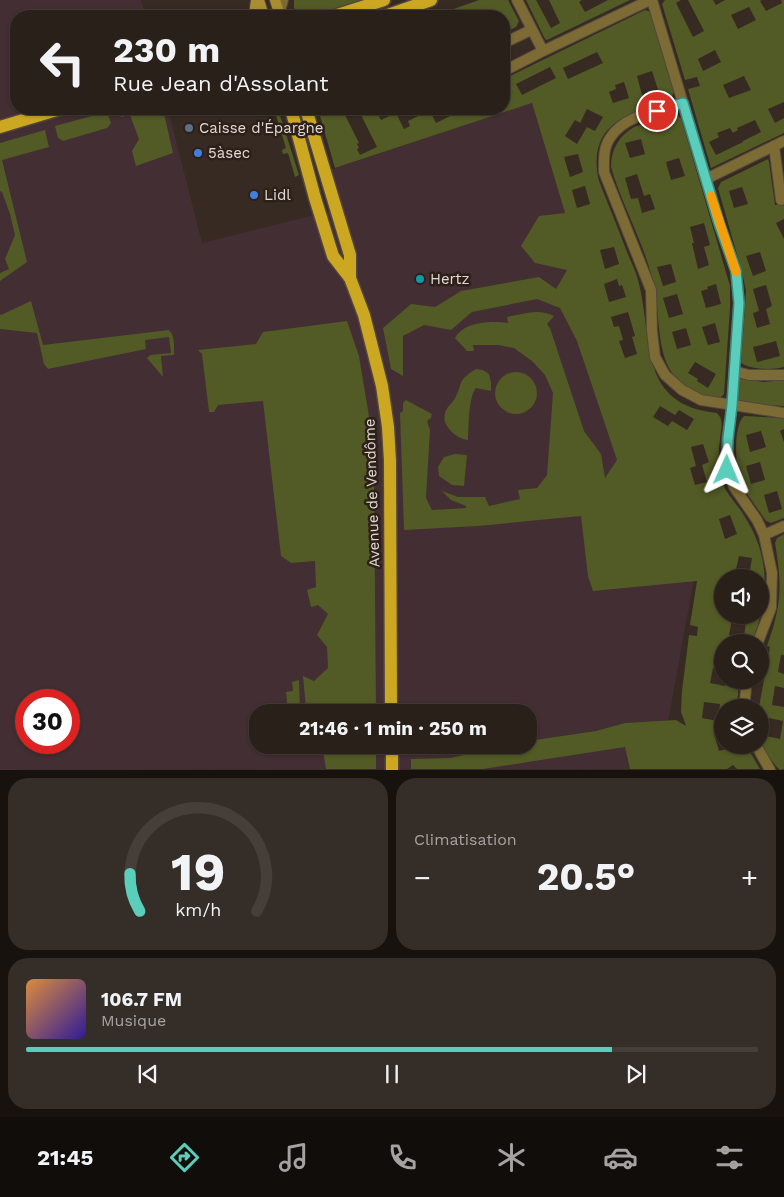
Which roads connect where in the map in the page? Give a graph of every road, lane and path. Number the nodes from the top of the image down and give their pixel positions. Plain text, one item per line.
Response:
1 (384, 0) edge
2 (431, 0) edge
3 (517, 0) edge
4 (651, 0) edge
5 (353, 10) edge
6 (402, 10) edge
7 (531, 30) junction
8 (510, 40) edge
9 (544, 51) junction
10 (510, 68) edge
11 (683, 103) junction
12 (40, 115) edge
13 (292, 115) edge
14 (308, 115) edge
15 (0, 127) edge
16 (784, 141) edge
17 (774, 146) junction
18 (706, 179) junction
19 (781, 200) dead end
20 (350, 278) junction
21 (734, 371) junction
22 (784, 375) edge
23 (732, 405) junction
24 (784, 412) edge
25 (784, 526) edge
26 (764, 535) junction
27 (761, 634) edge
28 (391, 704) edge
29 (392, 754) edge
30 (761, 754) edge
31 (392, 770) edge
32 (770, 770) edge

1 - 5 main road
2 - 6 main road
3 - 7 street
4 - 9 street
4 - 11 street
7 - 8 street
7 - 9 street
9 - 10 street
11 - 18 street
11 - 23 street
12 - 15 main road
13 - 20 main road, Avenue de Vendôme
14 - 20 main road, Avenue de Vendôme
16 - 17 street
17 - 18 street
17 - 19 street
18 - 21 street
20 - 28 main road, Avenue de Vendôme
21 - 22 street
21 - 23 street
23 - 24 street
23 - 26 street
25 - 26 street
26 - 27 street
29 - 31 main road
30 - 32 street

